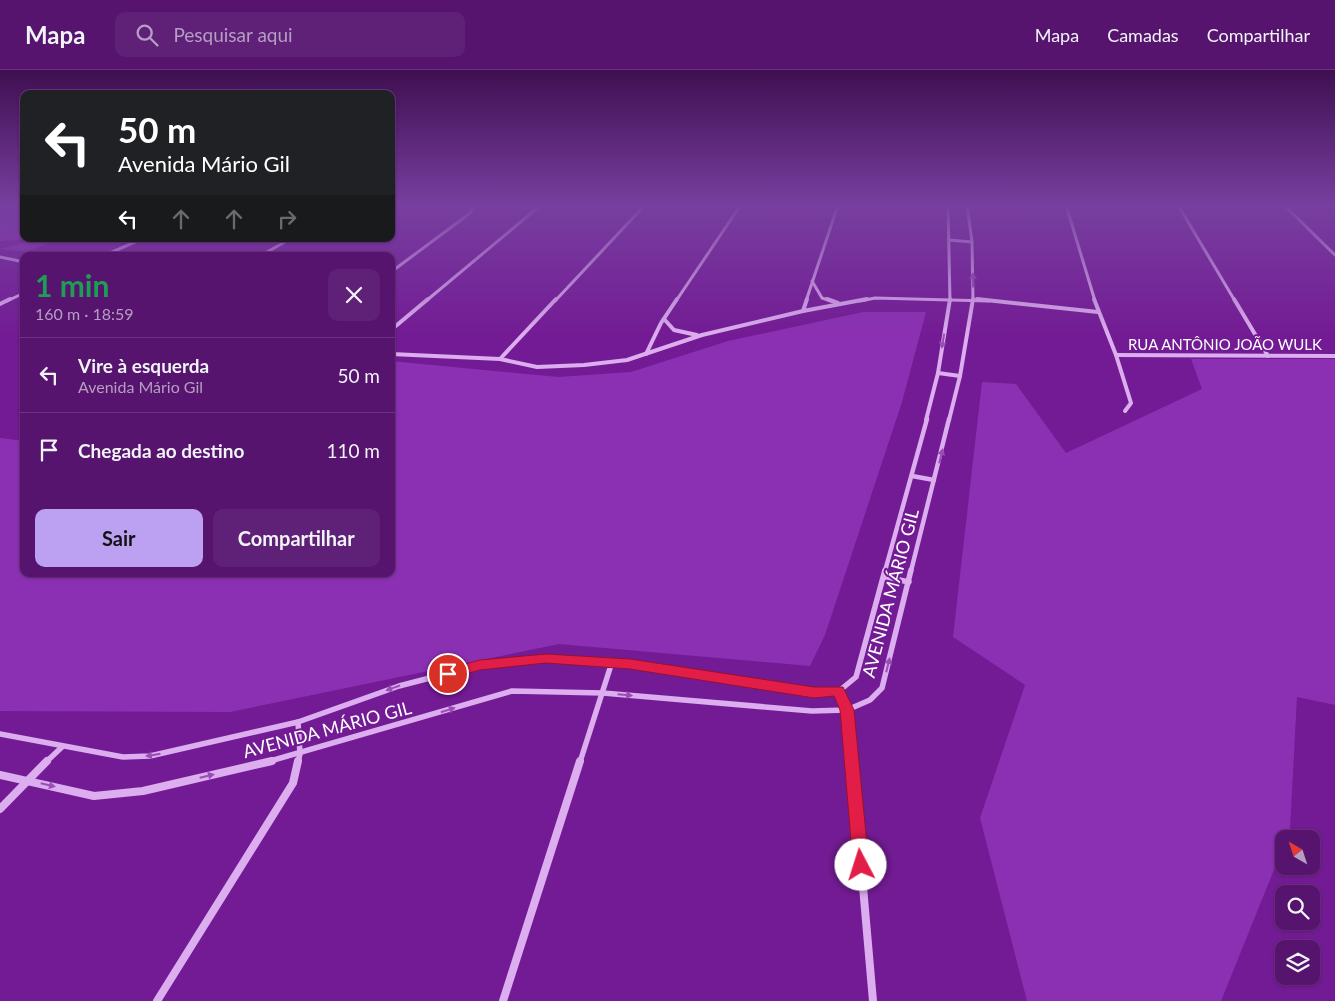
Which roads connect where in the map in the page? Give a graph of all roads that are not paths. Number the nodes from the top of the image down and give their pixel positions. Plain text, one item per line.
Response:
1 (423, 248) edge
2 (489, 248) edge
3 (604, 248) edge
4 (711, 248) edge
5 (823, 248) edge
6 (949, 248) edge
7 (972, 248) edge
8 (1079, 248) edge
9 (1204, 248) edge
10 (0, 257) edge
11 (20, 261) edge
12 (395, 269) edge
13 (812, 281) junction
14 (20, 295) edge
15 (950, 299) junction
16 (973, 299) junction
17 (847, 302) junction
18 (0, 304) edge
19 (803, 311) junction
20 (1098, 312) junction
21 (664, 319) junction
22 (395, 327) edge
23 (702, 335) junction
24 (395, 354) edge
25 (646, 354) junction
26 (1116, 355) junction
27 (1268, 356) junction
28 (1335, 356) edge
29 (500, 359) junction
30 (938, 373) junction
31 (960, 376) junction
32 (1125, 411) dead end
33 (912, 476) junction
34 (934, 480) junction
35 (885, 577) junction
36 (909, 582) junction
37 (612, 662) junction
38 (838, 691) junction
39 (603, 693) junction
40 (847, 710) junction
41 (298, 722) junction
42 (0, 734) edge
43 (62, 747) junction
44 (300, 754) junction
45 (0, 775) edge
46 (26, 780) junction
47 (0, 809) edge
48 (157, 1001) edge
49 (503, 1001) edge
50 (874, 1001) edge

1 - 12 street
2 - 22 street
3 - 29 street
4 - 21 street
5 - 13 street
6 - 15 street, AVENIDA MÁRIO GIL
16 -> 7 street, AVENIDA MÁRIO GIL
8 - 20 street
9 - 27 street
10 - 11 street
13 - 17 street
13 - 19 street
14 - 18 street
15 - 16 street
15 - 17 street
15 -> 30 street, AVENIDA MÁRIO GIL
16 - 20 street
16 - 31 street, AVENIDA MÁRIO GIL
17 - 19 street
19 - 23 street
20 - 26 street
21 - 23 street
21 - 25 street
23 - 25 street
24 - 29 street
25 - 29 street
26 - 27 street, RUA ANTÔNIO JOÃO WULK
26 - 32 street
27 - 28 street, RUA ANTÔNIO JOÃO WULK
30 - 31 street
30 - 33 street, AVENIDA MÁRIO GIL
34 -> 31 street, AVENIDA MÁRIO GIL
33 - 34 street
33 - 35 street, AVENIDA MÁRIO GIL
34 - 36 street, AVENIDA MÁRIO GIL
35 - 36 street
35 - 38 street, AVENIDA MÁRIO GIL
40 -> 36 street, AVENIDA MÁRIO GIL
37 - 38 street, AVENIDA MÁRIO GIL
37 - 39 street
37 -> 41 street, AVENIDA MÁRIO GIL
38 - 40 street
39 -> 40 street, AVENIDA MÁRIO GIL
44 -> 39 street, AVENIDA MÁRIO GIL
39 - 49 street
40 - 50 street
41 -> 43 street, AVENIDA MÁRIO GIL
41 - 44 street
42 - 43 street, AVENIDA MÁRIO GIL
43 - 46 street
46 -> 44 street, AVENIDA MÁRIO GIL
44 - 48 street
45 - 46 street, AVENIDA MÁRIO GIL
46 - 47 street

